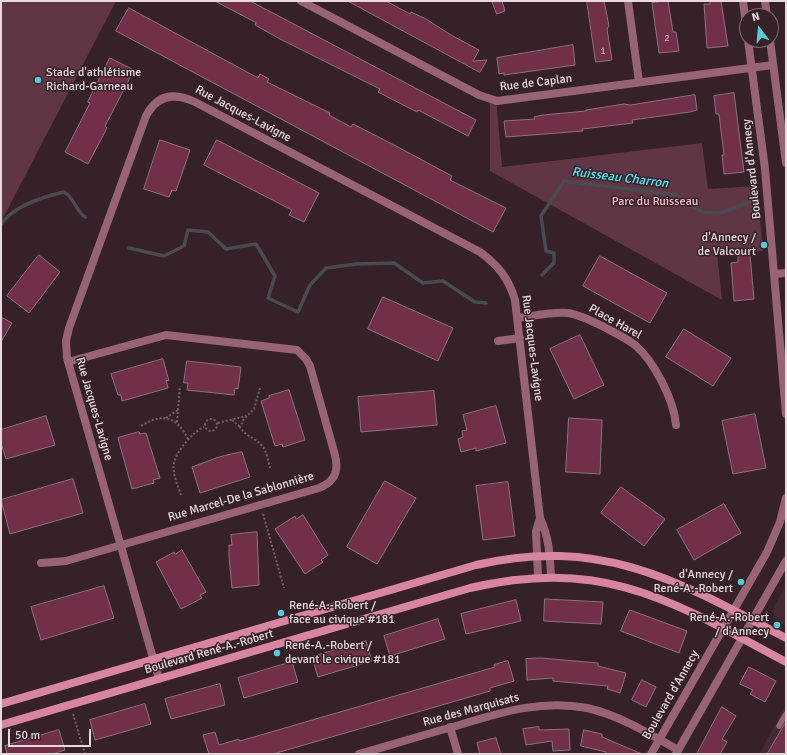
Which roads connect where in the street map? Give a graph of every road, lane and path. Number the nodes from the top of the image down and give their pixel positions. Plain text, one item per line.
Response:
1 (301, 1) edge
2 (628, 1) edge
3 (749, 48) edge
4 (771, 48) edge
5 (773, 64) junction
6 (752, 67) junction
7 (639, 82) junction
8 (786, 163) edge
9 (786, 273) edge
10 (774, 274) junction
11 (518, 318) junction
12 (520, 338) junction
13 (498, 341) dead end
14 (68, 362) junction
15 (180, 386) dead end
16 (260, 388) dead end
17 (786, 404) edge
18 (178, 410) junction
19 (786, 414) edge
20 (247, 416) junction
21 (166, 418) junction
22 (232, 419) junction
23 (177, 422) junction
24 (218, 423) junction
25 (676, 425) dead end
26 (141, 426) dead end
27 (204, 427) junction
28 (240, 427) junction
29 (188, 439) junction
30 (270, 468) dead end
31 (181, 495) dead end
32 (786, 498) edge
33 (260, 505) junction
34 (784, 513) edge
35 (540, 518) junction
36 (120, 546) junction
37 (536, 556) junction
38 (550, 556) junction
39 (786, 561) edge
40 (41, 563) dead end
41 (538, 577) junction
42 (551, 577) junction
43 (284, 588) dead end
44 (733, 611) junction
45 (752, 620) junction
46 (723, 628) junction
47 (742, 638) junction
48 (786, 638) edge
49 (153, 659) junction
50 (786, 662) edge
51 (159, 679) junction
52 (1, 704) edge
53 (73, 713) dead end
54 (786, 714) edge
55 (1, 725) edge
56 (779, 726) dead end
57 (450, 727) junction
58 (660, 740) junction
59 (677, 752) edge
60 (85, 754) edge
61 (359, 754) edge
62 (458, 754) edge
63 (651, 754) edge

1 - 7 street, Rue de Caplan
2 - 7 street
3 - 6 street, Boulevard d'Annecy
4 - 5 street
5 - 6 street, Rue de Caplan
5 - 8 street
6 - 7 street, Rue de Caplan
6 - 10 street, Boulevard d'Annecy
9 - 10 street
10 - 17 street, Boulevard d'Annecy
11 - 12 street, Rue Jacques-Lavigne
11 - 14 street, Rue Jacques-Lavigne
11 - 25 street, Place Harel
12 - 13 street
12 - 35 street, Rue Jacques-Lavigne
14 - 33 street, Rue Marcel-De la Sablonnière
14 - 36 street, Rue Jacques-Lavigne
15 - 18 path
16 - 20 path
17 - 19 street, Boulevard d'Annecy
18 - 21 path
18 - 23 path
20 - 22 path
20 - 28 path
21 - 23 path
21 - 26 path
22 - 24 path
22 - 28 path
23 - 29 path
24 - 27 path
24 - 27 path
27 - 29 path
28 - 30 path
29 - 31 path
32 - 34 street, Boulevard d'Annecy
33 - 36 street, Rue Marcel-De la Sablonnière
33 - 43 path
34 - 44 street, Boulevard d'Annecy
35 - 37 street, Rue Jacques-Lavigne
35 - 38 street, Rue Jacques-Lavigne
36 - 40 street, Rue Marcel-De la Sablonnière
36 - 49 street, Rue Jacques-Lavigne
37 - 38 street, Boulevard René-A.-Robert
37 - 41 street, Rue Jacques-Lavigne
37 - 49 street, Boulevard René-A.-Robert
38 - 42 street, Rue Jacques-Lavigne
38 - 44 street, Boulevard René-A.-Robert
39 - 45 street
41 - 42 street, Boulevard René-A.-Robert
41 - 51 street, Boulevard René-A.-Robert
42 - 46 street, Boulevard René-A.-Robert
44 - 45 street, Boulevard René-A.-Robert
44 - 46 street, Boulevard d'Annecy
45 - 47 street
45 - 48 street, Boulevard René-A.-Robert
46 - 47 street, Boulevard René-A.-Robert
46 - 58 street, Boulevard d'Annecy
47 - 50 street, Boulevard René-A.-Robert
47 - 59 street
49 - 51 street, Rue Jacques-Lavigne
49 - 52 street, Boulevard René-A.-Robert
51 - 55 street, Boulevard René-A.-Robert
53 - 60 path
54 - 56 lane
57 - 58 street, Rue des Marquisats
57 - 61 street, Rue des Marquisats
57 - 62 street
58 - 59 street, Rue des Marquisats
58 - 63 street, Boulevard d'Annecy

